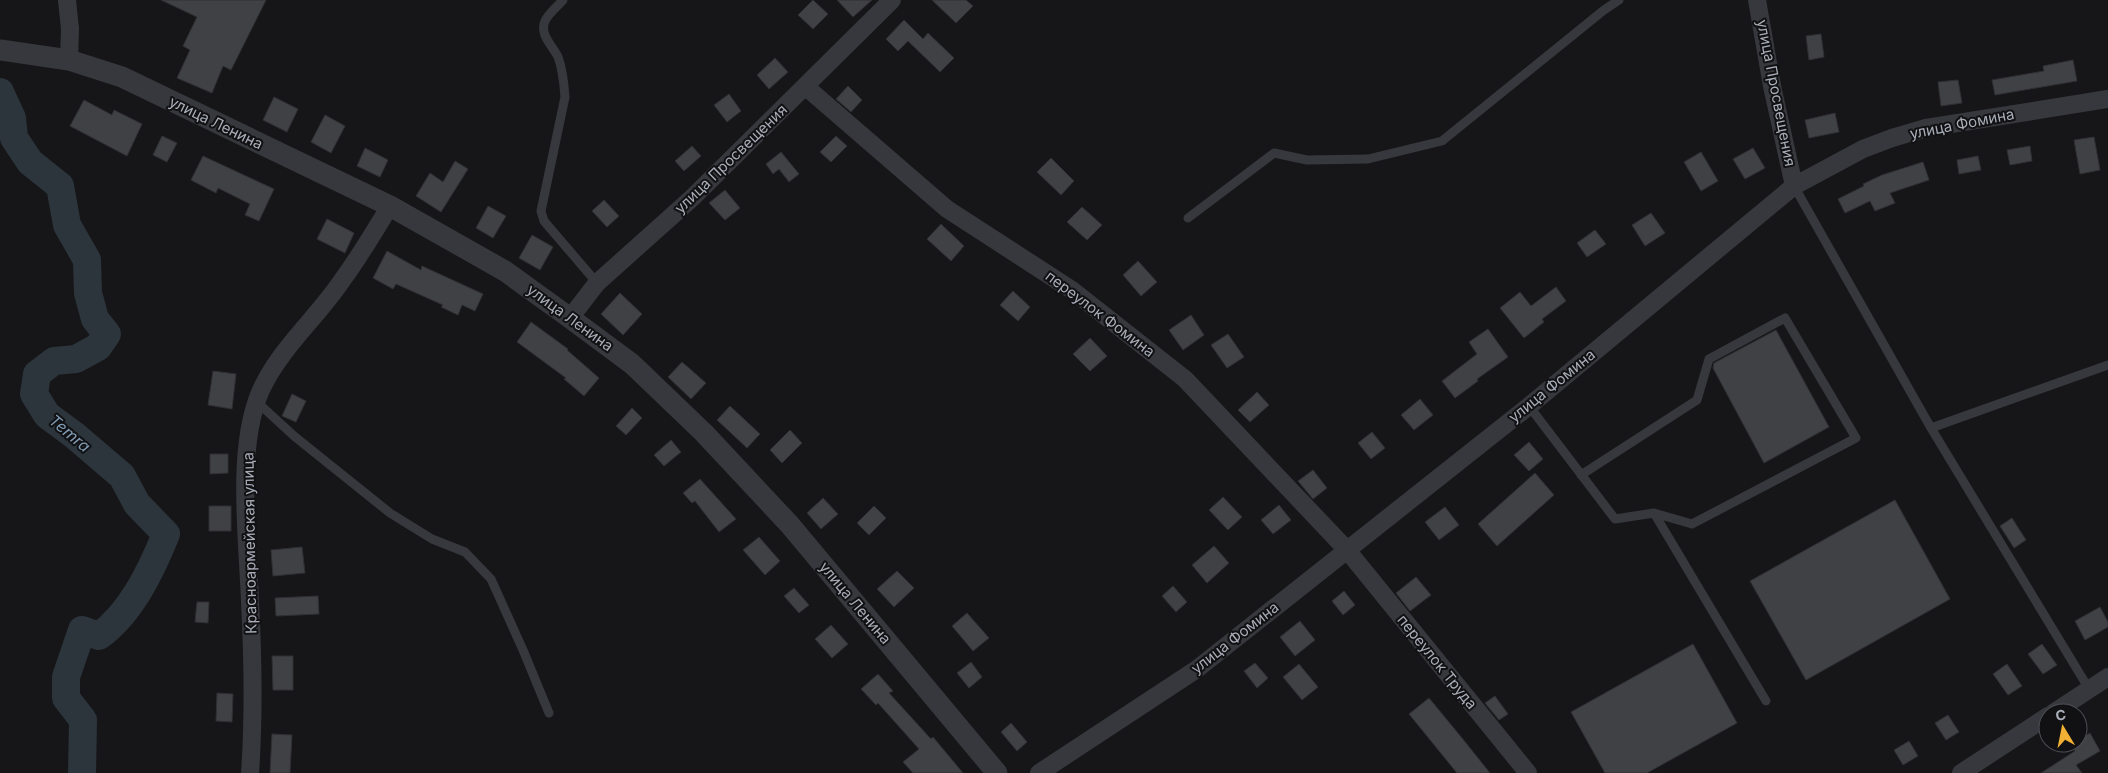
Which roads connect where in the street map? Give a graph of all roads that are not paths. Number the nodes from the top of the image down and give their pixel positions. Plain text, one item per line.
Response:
1 (66, 0) edge
2 (563, 0) edge
3 (892, 0) edge
4 (1619, 0) edge
5 (1758, 0) edge
6 (5, 50) edge
7 (69, 60) junction
8 (806, 87) junction
9 (2108, 98) edge
10 (1794, 186) junction
11 (390, 206) junction
12 (1188, 218) dead end
13 (597, 282) junction
14 (570, 318) junction
15 (2108, 365) edge
16 (257, 402) junction
17 (1529, 406) junction
18 (1931, 428) junction
19 (1581, 475) junction
20 (1654, 513) junction
21 (1346, 550) junction
22 (2108, 677) edge
23 (2089, 689) junction
24 (1766, 700) dead end
25 (2068, 703) edge
26 (549, 713) dead end
27 (2038, 723) edge
28 (250, 773) edge
29 (997, 773) edge
30 (1039, 773) edge
31 (1528, 773) edge
32 (1961, 773) edge

1 - 7 street
2 - 13 lane
3 - 8 street, улица Просвещения
4 - 12 lane
5 - 10 street, улица Просвещения
6 - 7 street, улица Ленина
7 - 11 street, улица Ленина
8 - 13 street, улица Просвещения
8 - 21 street, переулок Фомина
9 - 10 street, улица Фомина
10 - 17 street, улица Фомина
10 - 18 lane
11 - 14 street, улица Ленина
11 - 16 street, Красноармейская улица
13 - 14 street, улица Просвещения
14 - 29 street, улица Ленина
15 - 18 lane
16 - 26 lane
16 - 28 street, Красноармейская улица
17 - 19 lane
17 - 21 street, улица Фомина
18 - 23 lane
19 - 20 lane
19 - 20 lane
20 - 24 lane
21 - 30 street, улица Фомина
21 - 31 street, переулок Труда
22 - 23 street
23 - 25 street
27 - 32 street

